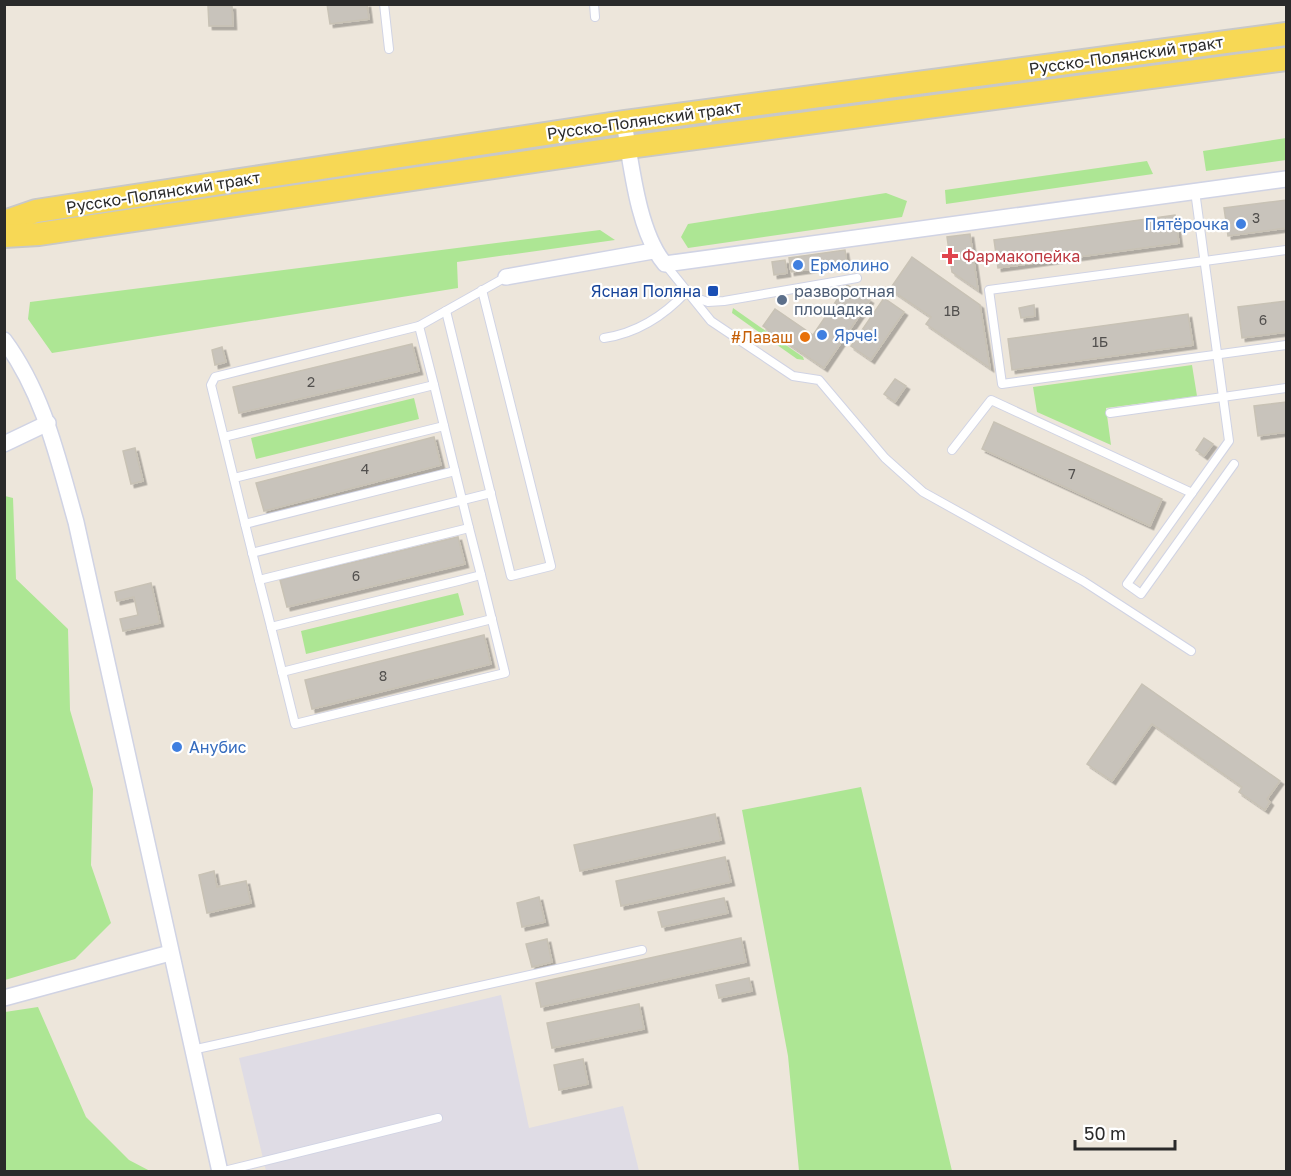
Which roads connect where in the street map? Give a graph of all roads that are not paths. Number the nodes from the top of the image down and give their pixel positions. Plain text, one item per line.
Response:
1 (384, 4) edge
2 (594, 4) edge
3 (595, 17) dead end
4 (1287, 34) edge
5 (389, 49) dead end
6 (1287, 59) edge
7 (624, 122) junction
8 (628, 147) junction
9 (1287, 179) edge
10 (1195, 191) junction
11 (4, 222) edge
12 (4, 236) edge
13 (1287, 250) edge
14 (653, 251) junction
15 (1204, 261) junction
16 (665, 264) junction
17 (506, 277) joint
18 (857, 278) dead end
19 (482, 291) junction
20 (690, 294) junction
21 (446, 311) junction
22 (419, 326) junction
23 (604, 338) dead end
24 (4, 340) edge
25 (1287, 345) edge
26 (1218, 355) junction
27 (434, 386) junction
28 (1287, 388) edge
29 (1223, 397) junction
30 (1110, 412) dead end
31 (48, 423) junction
32 (444, 426) junction
33 (224, 437) junction
34 (4, 444) edge
35 (952, 450) dead end
36 (1234, 464) dead end
37 (455, 471) junction
38 (234, 478) junction
39 (491, 493) junction
40 (1192, 493) junction
41 (462, 501) junction
42 (245, 524) junction
43 (469, 528) junction
44 (252, 553) junction
45 (481, 575) junction
46 (259, 580) junction
47 (492, 619) junction
48 (271, 627) junction
49 (1191, 651) dead end
50 (282, 672) junction
51 (642, 950) dead end
52 (170, 953) junction
53 (4, 998) edge
54 (192, 1050) junction
55 (438, 1118) dead end
56 (220, 1172) edge

1 - 5 lane
2 - 3 lane
4 - 7 main road, Русско-Полянский тракт
6 - 8 main road, Русско-Полянский тракт
7 - 8 street
7 - 11 main road, Русско-Полянский тракт
8 - 12 main road, Русско-Полянский тракт
8 - 14 street
9 - 10 street
10 - 15 lane
10 - 16 street
13 - 15 lane
14 - 16 street
14 - 17 street
15 - 26 lane
15 - 26 lane
16 - 20 lane
17 - 19 lane
18 - 20 lane
19 - 21 lane
19 - 39 lane
20 - 23 lane
20 - 49 lane
21 - 22 lane
21 - 39 lane
22 - 27 lane
22 - 33 lane
24 - 31 street
25 - 26 lane
26 - 29 lane
27 - 32 lane
27 - 33 lane
28 - 29 lane
29 - 30 lane
29 - 40 lane
31 - 34 street
31 - 52 street
32 - 37 lane
32 - 38 lane
33 - 38 lane
35 - 40 lane
36 - 40 lane
37 - 41 lane
37 - 42 lane
38 - 42 lane
39 - 41 lane
41 - 43 lane
41 - 44 lane
42 - 44 lane
43 - 45 lane
43 - 46 lane
44 - 46 lane
45 - 47 lane
45 - 48 lane
46 - 48 lane
47 - 50 lane
47 - 50 lane
48 - 50 lane
51 - 54 lane
52 - 53 street
52 - 54 street
54 - 56 street
55 - 56 lane

